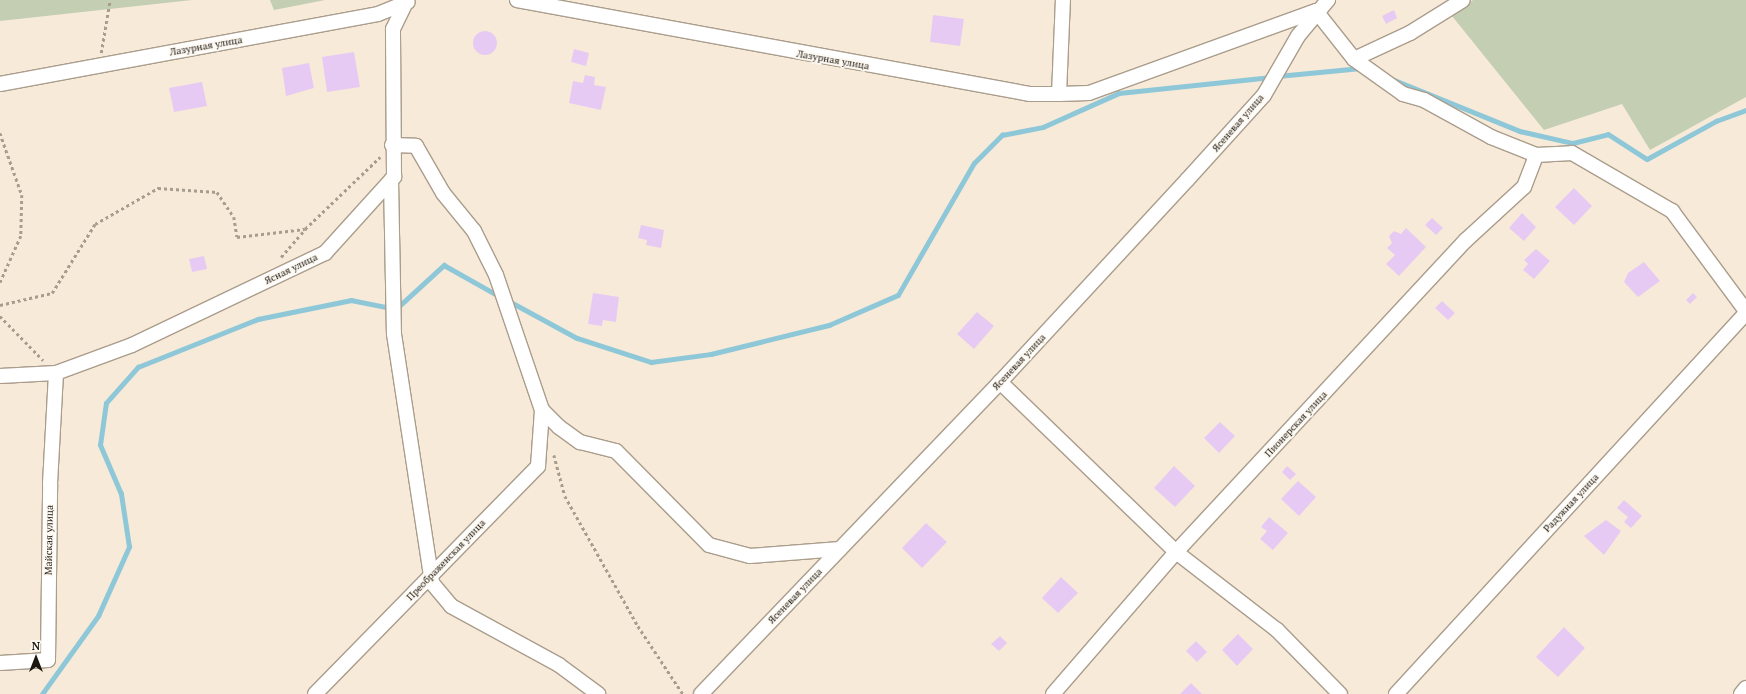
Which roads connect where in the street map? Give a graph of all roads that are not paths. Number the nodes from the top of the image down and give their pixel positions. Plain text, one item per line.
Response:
1 (517, 0) edge
2 (1062, 0) edge
3 (1328, 0) edge
4 (1463, 0) edge
5 (407, 3) edge
6 (1316, 11) junction
7 (1354, 59) junction
8 (0, 84) edge
9 (1059, 94) junction
10 (392, 145) junction
11 (1536, 155) junction
12 (391, 180) junction
13 (1746, 312) edge
14 (56, 373) junction
15 (0, 376) edge
16 (1000, 382) junction
17 (542, 410) junction
18 (840, 549) junction
19 (1176, 552) junction
20 (431, 575) junction
21 (0, 663) edge
22 (1746, 688) edge
23 (315, 694) edge
24 (598, 694) edge
25 (701, 694) edge
26 (1053, 694) edge
27 (1340, 694) edge
28 (1396, 694) edge
29 (1740, 694) edge

1 - 9 street, Лазурная улица
2 - 9 street
3 - 6 street
4 - 7 street
5 - 8 street, Лазурная улица
5 - 10 street
6 - 7 street
6 - 9 street, Лазурная улица
6 - 16 street, Ясеневая улица
7 - 11 street
10 - 12 street
10 - 17 street
11 - 13 street
11 - 19 street, Пионерская улица
12 - 14 street, Ясная улица
12 - 20 street
13 - 28 street, Радужная улица
14 - 15 street, Ясная улица
14 - 21 street, Майская улица
16 - 18 street, Ясеневая улица
16 - 19 street
17 - 18 street
17 - 20 street, Преображенская улица
18 - 25 street, Ясеневая улица
19 - 26 street, Пионерская улица
19 - 27 street
20 - 23 street, Преображенская улица
20 - 24 street
22 - 29 street

